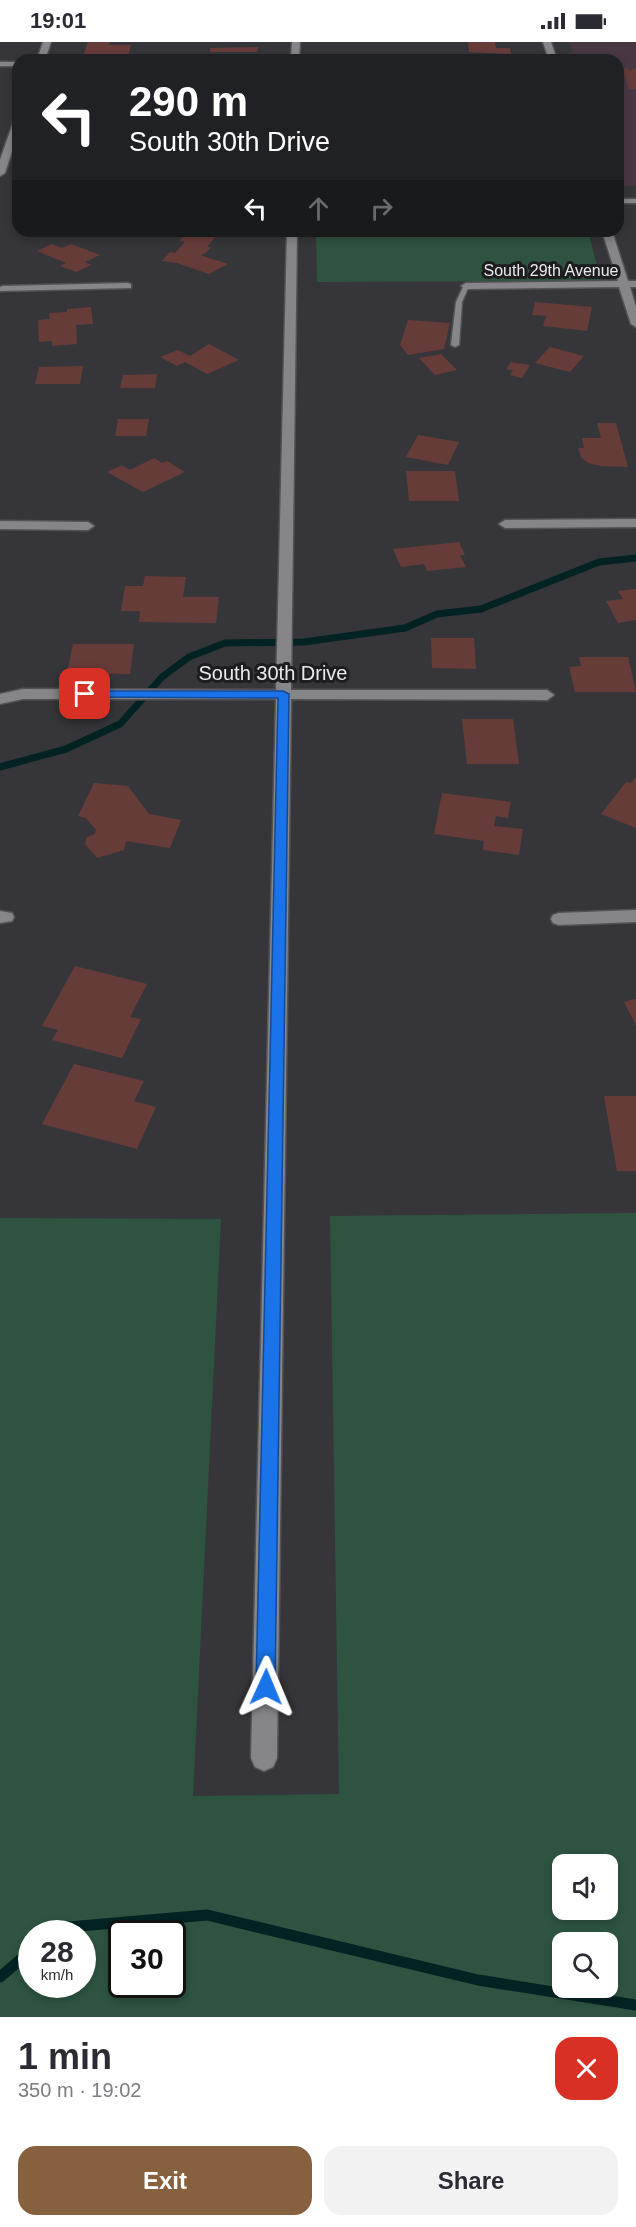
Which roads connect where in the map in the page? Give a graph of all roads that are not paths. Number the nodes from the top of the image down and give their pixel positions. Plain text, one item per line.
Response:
1 (12, 138) edge
2 (0, 172) edge
3 (292, 237) edge
4 (609, 237) edge
5 (624, 284) junction
6 (636, 284) edge
7 (127, 286) dead end
8 (466, 286) joint
9 (0, 301) edge
10 (636, 324) edge
11 (455, 345) dead end
12 (505, 524) dead end
13 (636, 524) edge
14 (0, 525) edge
15 (88, 526) dead end
16 (283, 694) junction
17 (547, 695) dead end
18 (0, 699) edge
19 (636, 916) edge
20 (559, 919) dead end
21 (264, 1758) dead end

1 - 2 street
3 - 16 street
4 - 5 street
5 - 6 street, South 29th Avenue
5 - 8 street, South 29th Avenue
5 - 10 street
7 - 9 street
8 - 11 lane
12 - 13 street
14 - 15 street
16 - 17 street, South 30th Drive
16 - 18 street, South 30th Drive
16 - 21 street
19 - 20 street

